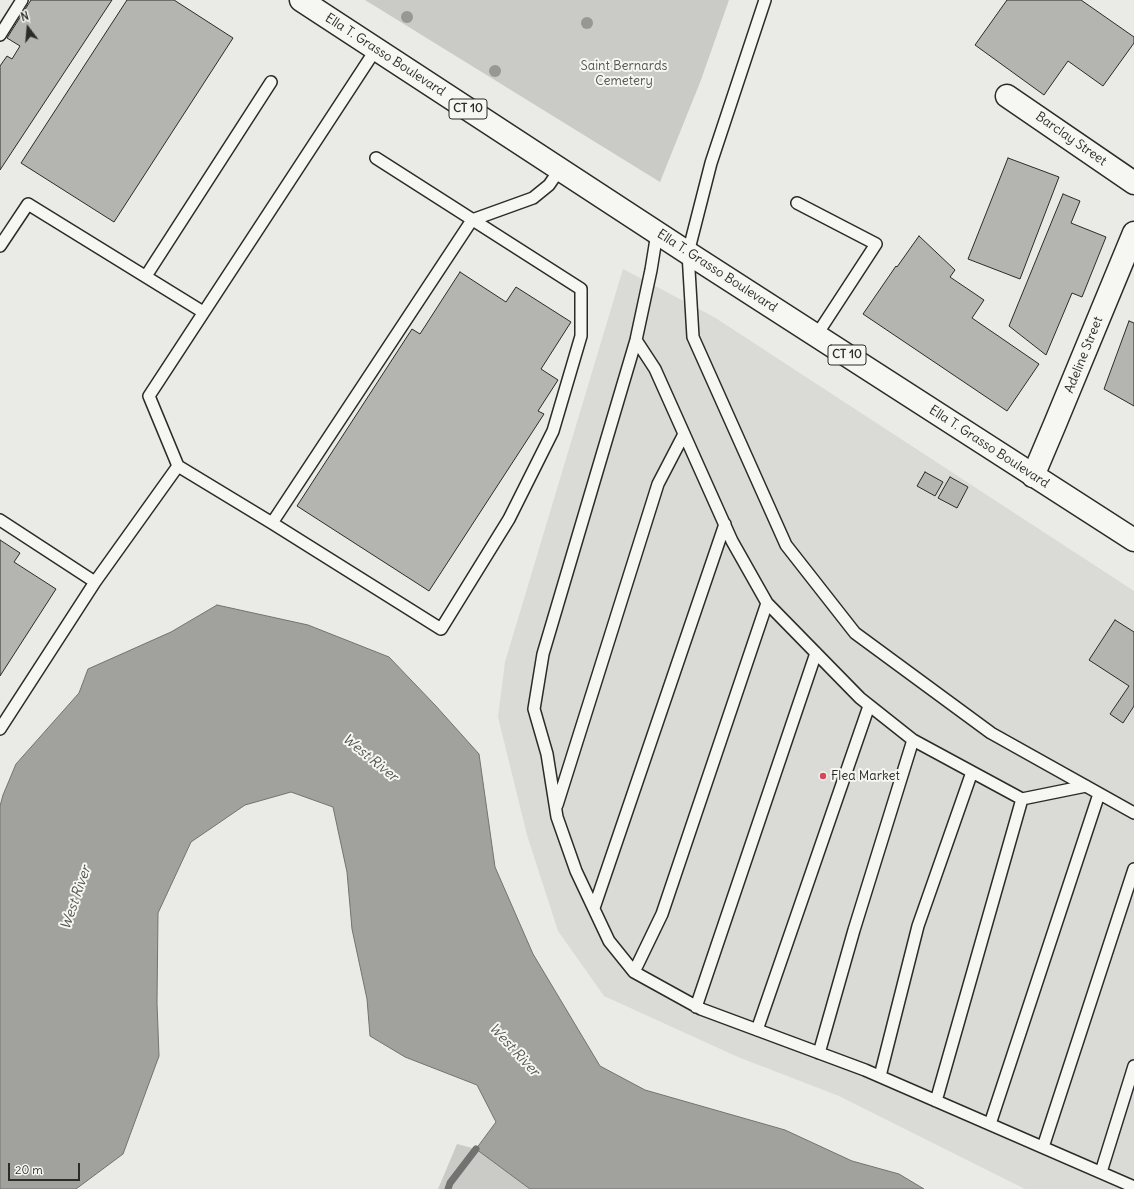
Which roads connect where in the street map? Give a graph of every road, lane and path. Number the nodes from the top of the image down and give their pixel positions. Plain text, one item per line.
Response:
1 (22, 0) edge
2 (301, 0) edge
3 (765, 0) edge
4 (0, 35) edge
5 (376, 49) junction
6 (271, 82) dead end
7 (1007, 96) dead end
8 (376, 158) dead end
9 (560, 169) junction
10 (1134, 183) edge
11 (797, 203) dead end
12 (472, 220) junction
13 (657, 233) junction
14 (1134, 233) edge
15 (0, 246) edge
16 (688, 253) junction
17 (146, 276) junction
18 (204, 312) junction
19 (816, 336) junction
20 (636, 340) junction
21 (684, 434) junction
22 (178, 466) junction
23 (1033, 476) junction
24 (0, 520) edge
25 (272, 523) junction
26 (724, 524) junction
27 (1134, 540) edge
28 (95, 582) junction
29 (767, 603) junction
30 (816, 653) junction
31 (870, 706) junction
32 (0, 729) edge
33 (913, 740) junction
34 (972, 772) junction
35 (1086, 786) junction
36 (1099, 794) junction
37 (1022, 799) junction
38 (556, 808) junction
39 (1134, 814) edge
40 (1134, 869) edge
41 (594, 908) junction
42 (634, 972) junction
43 (696, 1007) junction
44 (757, 1030) junction
45 (820, 1053) junction
46 (1134, 1066) edge
47 (880, 1076) junction
48 (936, 1101) junction
49 (990, 1124) junction
50 (1044, 1147) junction
51 (1101, 1172) junction
52 (1134, 1187) edge

1 - 4 lane
2 - 5 main road, Ella T. Grasso Boulevard / CT 10
3 - 16 lane
5 - 9 main road, Ella T. Grasso Boulevard / CT 10
5 - 18 lane
6 - 17 lane
7 - 10 main road, Barclay Street
8 - 12 lane
9 - 12 lane
9 - 13 main road, Ella T. Grasso Boulevard / CT 10
11 - 19 lane
12 - 25 lane
12 - 25 lane
13 - 16 main road, Ella T. Grasso Boulevard / CT 10
13 - 20 lane
14 - 23 main road, Adeline Street
15 - 17 lane
16 - 19 main road, Ella T. Grasso Boulevard / CT 10
16 - 35 lane
17 - 18 lane
18 - 22 lane
19 - 23 main road, Ella T. Grasso Boulevard / CT 10
20 - 21 lane
20 - 38 lane
21 - 26 lane
21 - 38 lane
22 - 25 lane
22 - 28 lane
23 - 27 main road, Ella T. Grasso Boulevard / CT 10
24 - 28 lane
26 - 29 lane
26 - 41 lane
28 - 32 lane
29 - 30 lane
29 - 42 lane
30 - 31 lane
30 - 43 lane
31 - 33 lane
31 - 44 lane
33 - 34 lane
33 - 45 lane
34 - 37 lane
34 - 47 lane
35 - 36 lane
35 - 37 lane
36 - 39 lane
36 - 49 lane
37 - 48 lane
38 - 41 lane
40 - 50 lane
41 - 42 lane
42 - 43 lane
43 - 44 lane
44 - 45 lane
45 - 47 lane
46 - 51 lane
47 - 48 lane
48 - 49 lane
49 - 50 lane
50 - 51 lane
51 - 52 lane

